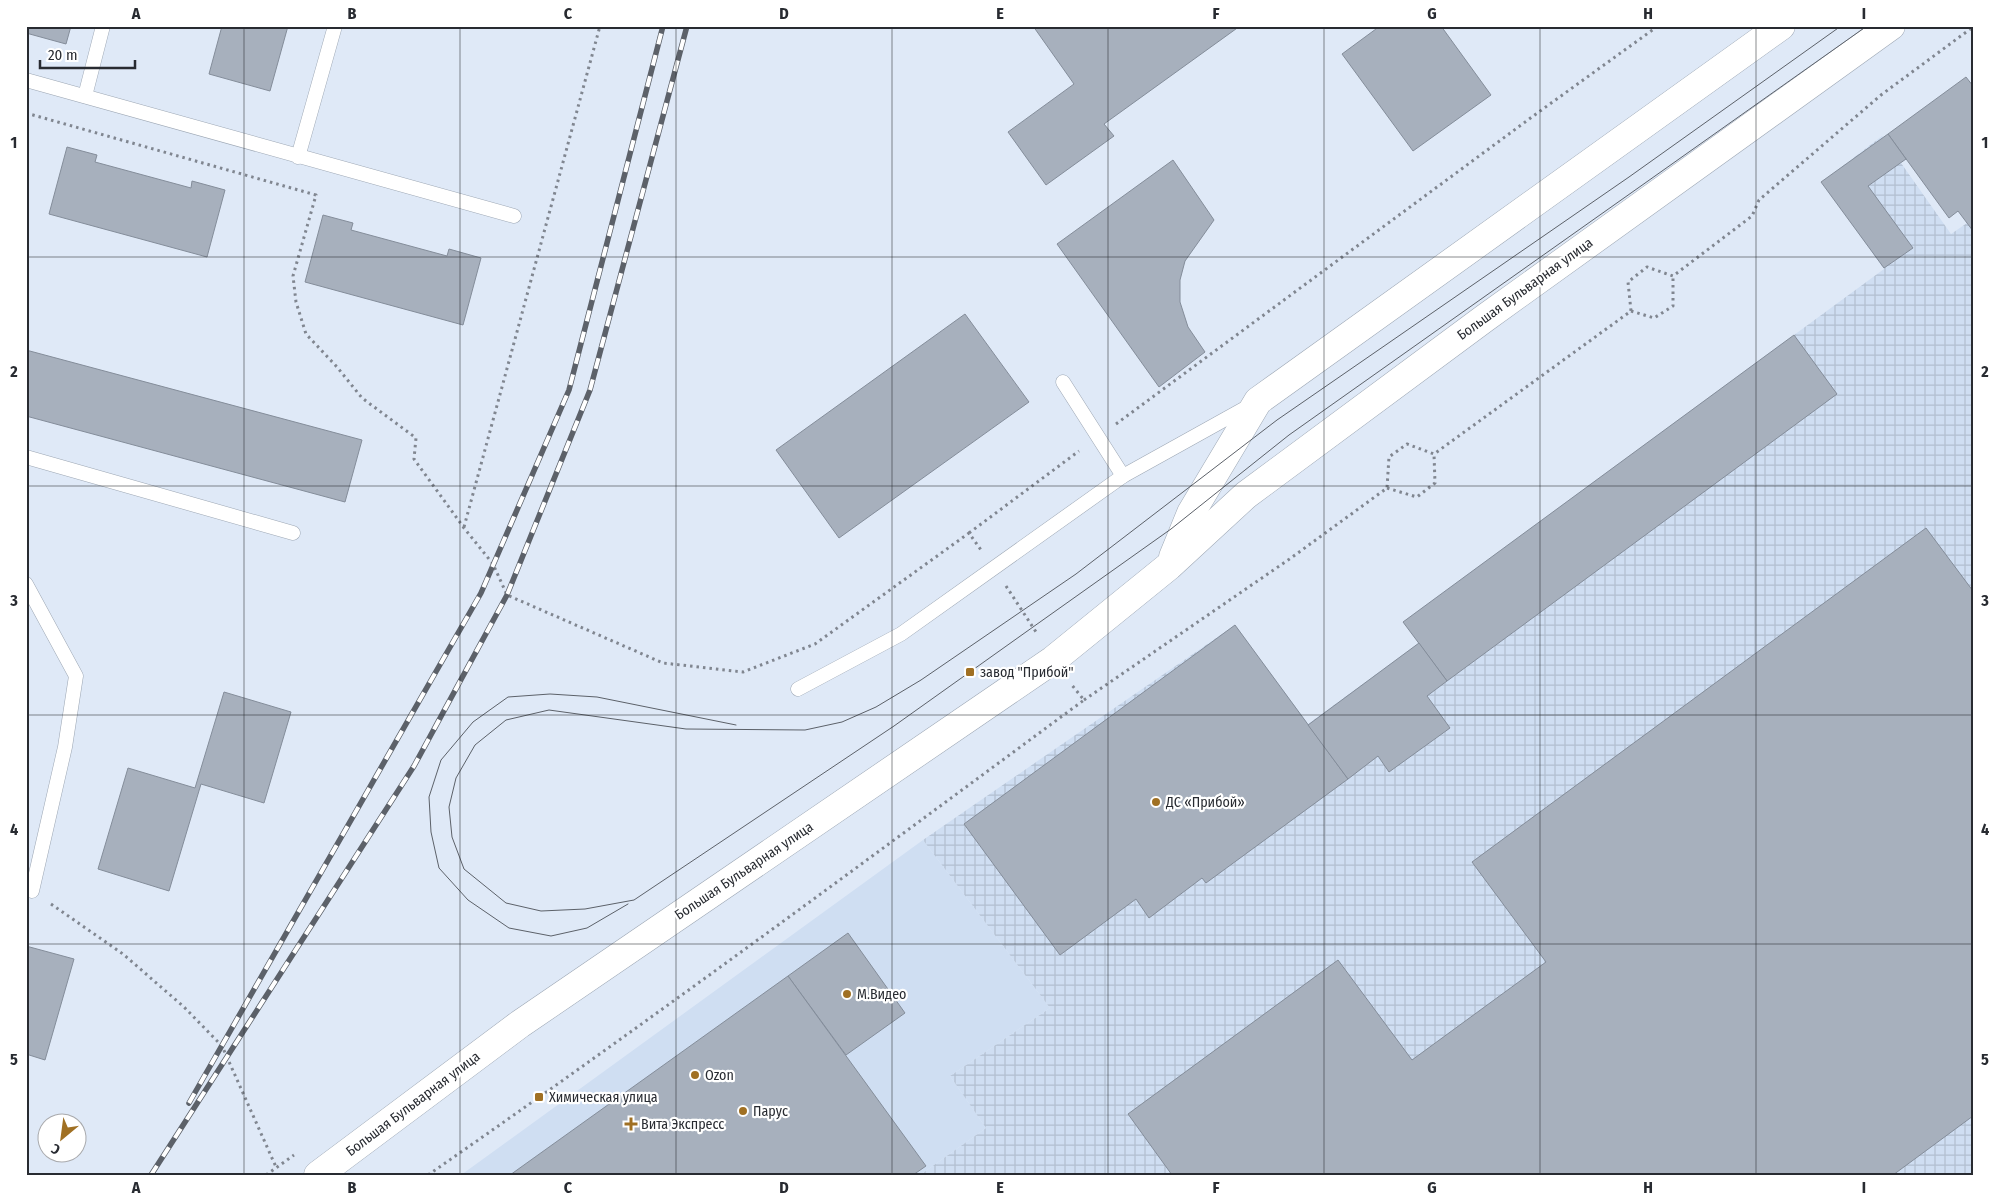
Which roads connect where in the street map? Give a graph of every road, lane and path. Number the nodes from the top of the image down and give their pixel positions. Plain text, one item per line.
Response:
1 (103, 26) edge
2 (335, 26) edge
3 (600, 26) edge
4 (1658, 26) edge
5 (1781, 26) edge
6 (1891, 26) edge
7 (1973, 27) edge
8 (26, 80) edge
9 (85, 96) junction
10 (26, 113) edge
11 (298, 157) junction
12 (514, 216) dead end
13 (1673, 276) junction
14 (1630, 310) junction
15 (1064, 382) dead end
16 (1258, 401) junction
17 (1112, 427) dead end
18 (1080, 450) dead end
19 (1434, 454) junction
20 (26, 457) edge
21 (1123, 476) junction
22 (1387, 488) junction
23 (464, 528) junction
24 (293, 533) dead end
25 (969, 533) junction
26 (1170, 566) junction
27 (993, 568) junction
28 (26, 584) edge
29 (1053, 660) junction
30 (798, 689) dead end
31 (1084, 700) junction
32 (32, 891) joint
33 (276, 1167) dead end
34 (318, 1175) edge
35 (428, 1175) edge

1 - 9 lane
2 - 11 lane
3 - 23 path
4 - 17 path
5 - 16 main road, Большая Бульварная улица
6 - 26 main road, Большая Бульварная улица
7 - 13 path
8 - 9 lane
9 - 11 lane
10 - 23 path
11 - 12 lane
13 - 14 path
13 - 14 path
14 - 19 path
15 - 21 lane
16 - 21 lane
16 - 26 main road, Большая Бульварная улица
18 - 25 path
19 - 22 path
19 - 22 path
20 - 24 lane
21 - 27 lane
22 - 31 path
23 - 25 path
25 - 27 path
26 - 29 main road, Большая Бульварная улица
27 - 29 path
27 - 30 lane
28 - 32 lane
29 - 31 path
29 - 34 main road, Большая Бульварная улица
31 - 35 path
32 - 33 path

